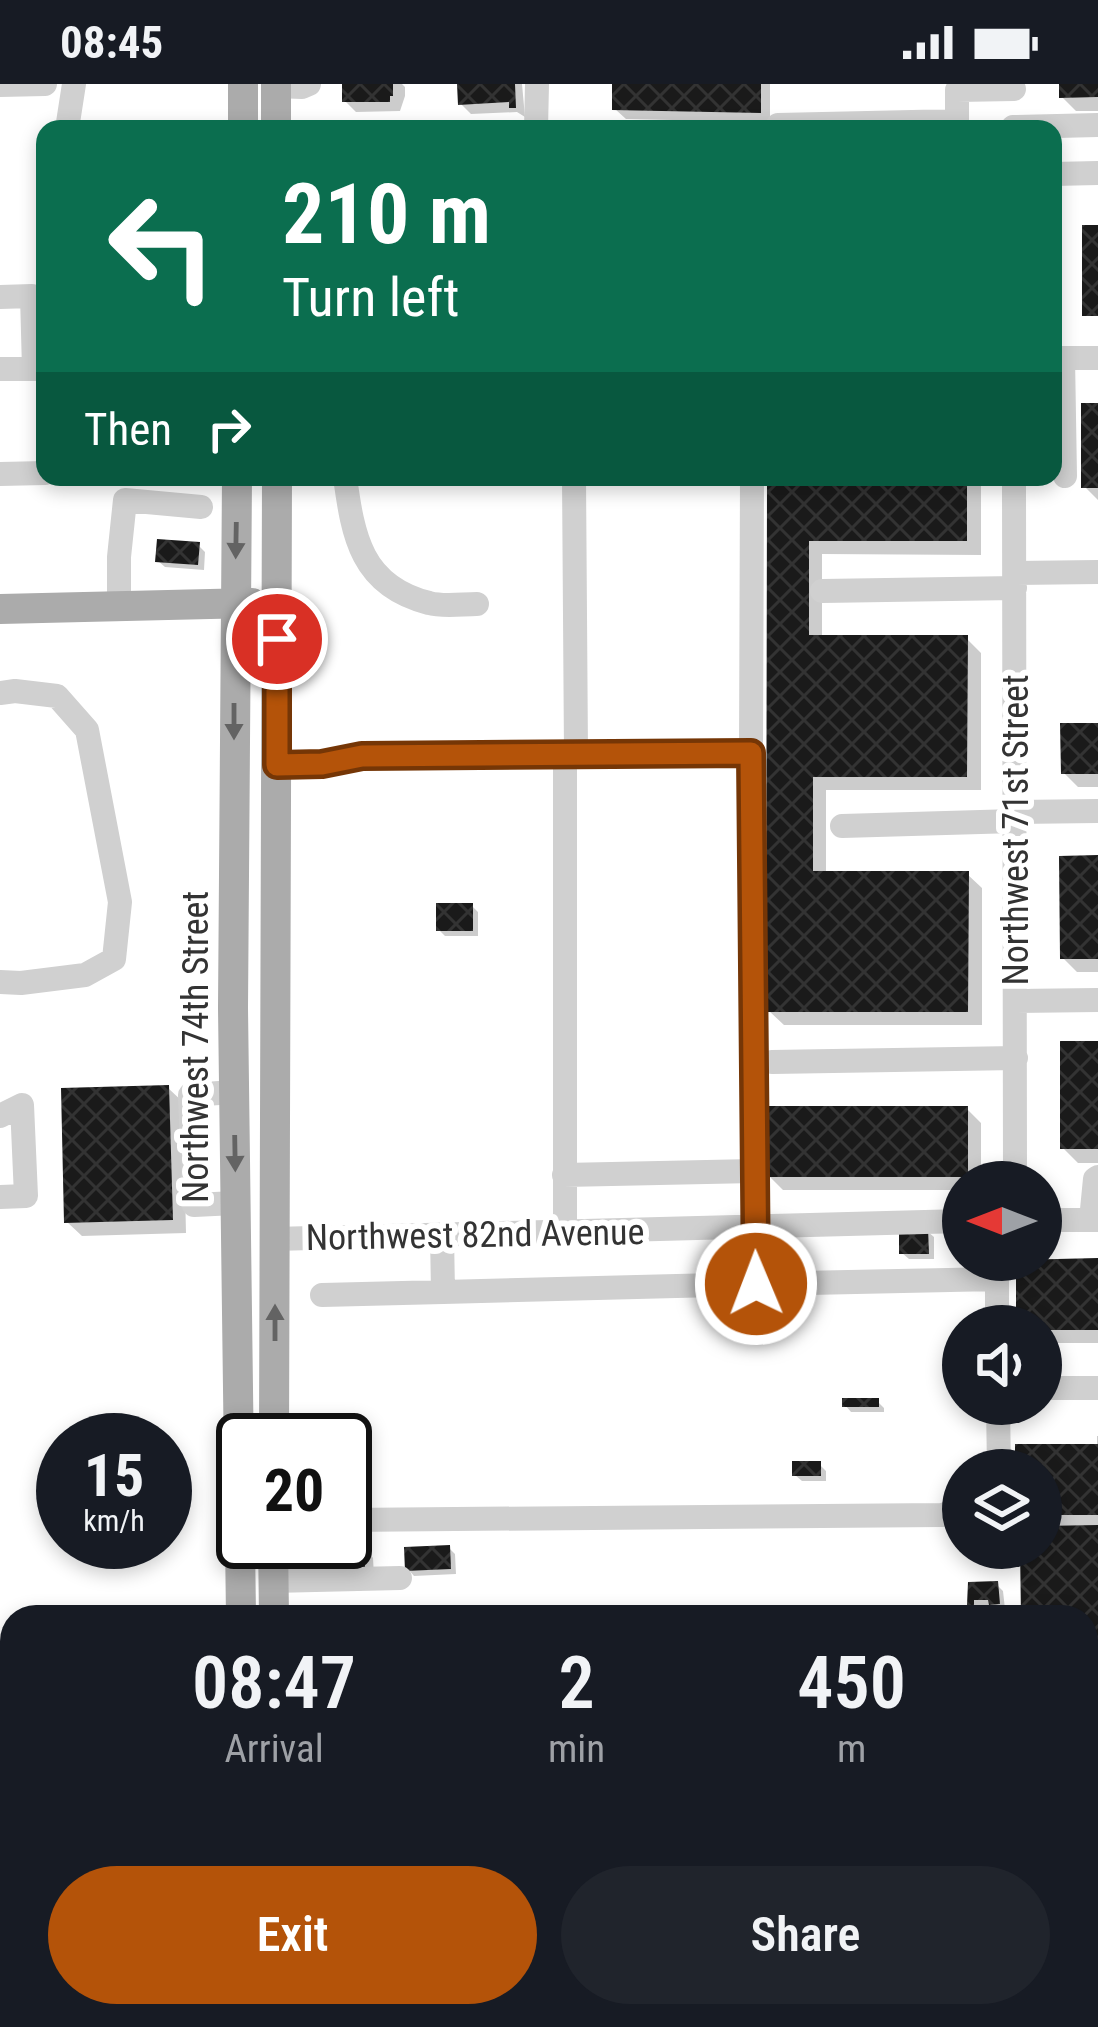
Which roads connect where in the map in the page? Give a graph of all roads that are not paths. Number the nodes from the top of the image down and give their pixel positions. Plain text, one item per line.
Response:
1 (45, 84) edge
2 (74, 84) edge
3 (243, 84) edge
4 (309, 84) edge
5 (537, 84) edge
6 (0, 85) edge
7 (276, 85) edge
8 (1014, 87) edge
9 (69, 120) edge
10 (243, 120) edge
11 (276, 120) edge
12 (536, 120) edge
13 (957, 120) edge
14 (1013, 120) edge
15 (1098, 124) edge
16 (1062, 126) edge
17 (1098, 173) edge
18 (1062, 174) edge
19 (0, 297) edge
20 (36, 338) edge
21 (1062, 358) edge
22 (1098, 358) edge
23 (0, 369) edge
24 (36, 369) edge
25 (1062, 425) edge
26 (36, 473) edge
27 (0, 474) edge
28 (1065, 476) dead end
29 (237, 486) edge
30 (277, 486) edge
31 (347, 486) edge
32 (574, 486) edge
33 (752, 486) edge
34 (1014, 486) edge
35 (201, 507) dead end
36 (1098, 572) edge
37 (1015, 580) junction
38 (822, 590) dead end
39 (276, 603) junction
40 (234, 604) junction
41 (477, 604) dead end
42 (119, 606) junction
43 (0, 609) edge
44 (0, 693) edge
45 (571, 753) junction
46 (751, 753) junction
47 (277, 765) junction
48 (1098, 811) edge
49 (1015, 817) junction
50 (842, 826) dead end
51 (0, 982) edge
52 (1015, 1000) junction
53 (1098, 1000) edge
54 (1016, 1058) junction
55 (772, 1062) dead end
56 (234, 1092) junction
57 (0, 1116) edge
58 (1015, 1161) edge
59 (754, 1172) junction
60 (564, 1175) junction
61 (1098, 1177) edge
62 (0, 1197) edge
63 (236, 1203) junction
64 (1062, 1220) edge
65 (1094, 1220) edge
66 (942, 1223) edge
67 (756, 1227) junction
68 (565, 1232) junction
69 (442, 1235) junction
70 (274, 1238) junction
71 (942, 1273) edge
72 (756, 1284) junction
73 (443, 1292) junction
74 (322, 1294) dead end
75 (1062, 1388) edge
76 (1098, 1388) edge
77 (274, 1413) edge
78 (942, 1515) edge
79 (372, 1520) edge
80 (273, 1569) edge
81 (400, 1578) dead end
82 (273, 1581) junction
83 (241, 1605) edge
84 (274, 1605) edge

1 - 6 street
2 - 9 street
3 - 10 main road
4 - 7 street
5 - 12 street
7 - 11 main road
8 - 13 street
8 - 14 street
15 - 16 street
17 - 18 street
19 - 20 street
21 - 22 street
23 - 24 street
25 - 28 street
26 - 27 street
29 -> 40 main road, Northwest 74th Street
30 - 39 main road
31 - 41 street
32 - 45 street
33 - 46 street
34 - 37 street, Northwest 71st Street
35 - 42 street
36 - 37 street
37 - 38 street
37 - 49 street, Northwest 71st Street
39 - 40 main road
39 - 47 main road
40 - 42 main road
40 -> 56 main road, Northwest 74th Street
42 - 43 main road
44 - 51 street
45 - 46 street
45 - 47 street
45 - 60 street
46 - 59 street
47 - 70 main road
48 - 49 street
49 - 50 street
49 - 52 street, Northwest 71st Street
52 - 53 street
52 - 54 street, Northwest 71st Street
54 - 55 street
54 - 58 street, Northwest 71st Street
56 -> 63 main road, Northwest 74th Street
56 - 63 street
57 - 62 street
59 - 60 street
59 - 67 street
60 - 68 street
61 - 65 street
63 - 83 main road, Northwest 74th Street
64 - 65 street
66 - 67 street, Northwest 82nd Avenue
67 - 68 street, Northwest 82nd Avenue
67 - 72 street
68 - 69 street, Northwest 82nd Avenue
69 - 70 street, Northwest 82nd Avenue
69 - 73 street
77 -> 70 main road
71 - 72 street
72 - 73 street
73 - 74 street
75 - 76 street
78 - 79 street
80 - 82 main road
81 - 82 street
82 - 84 main road

